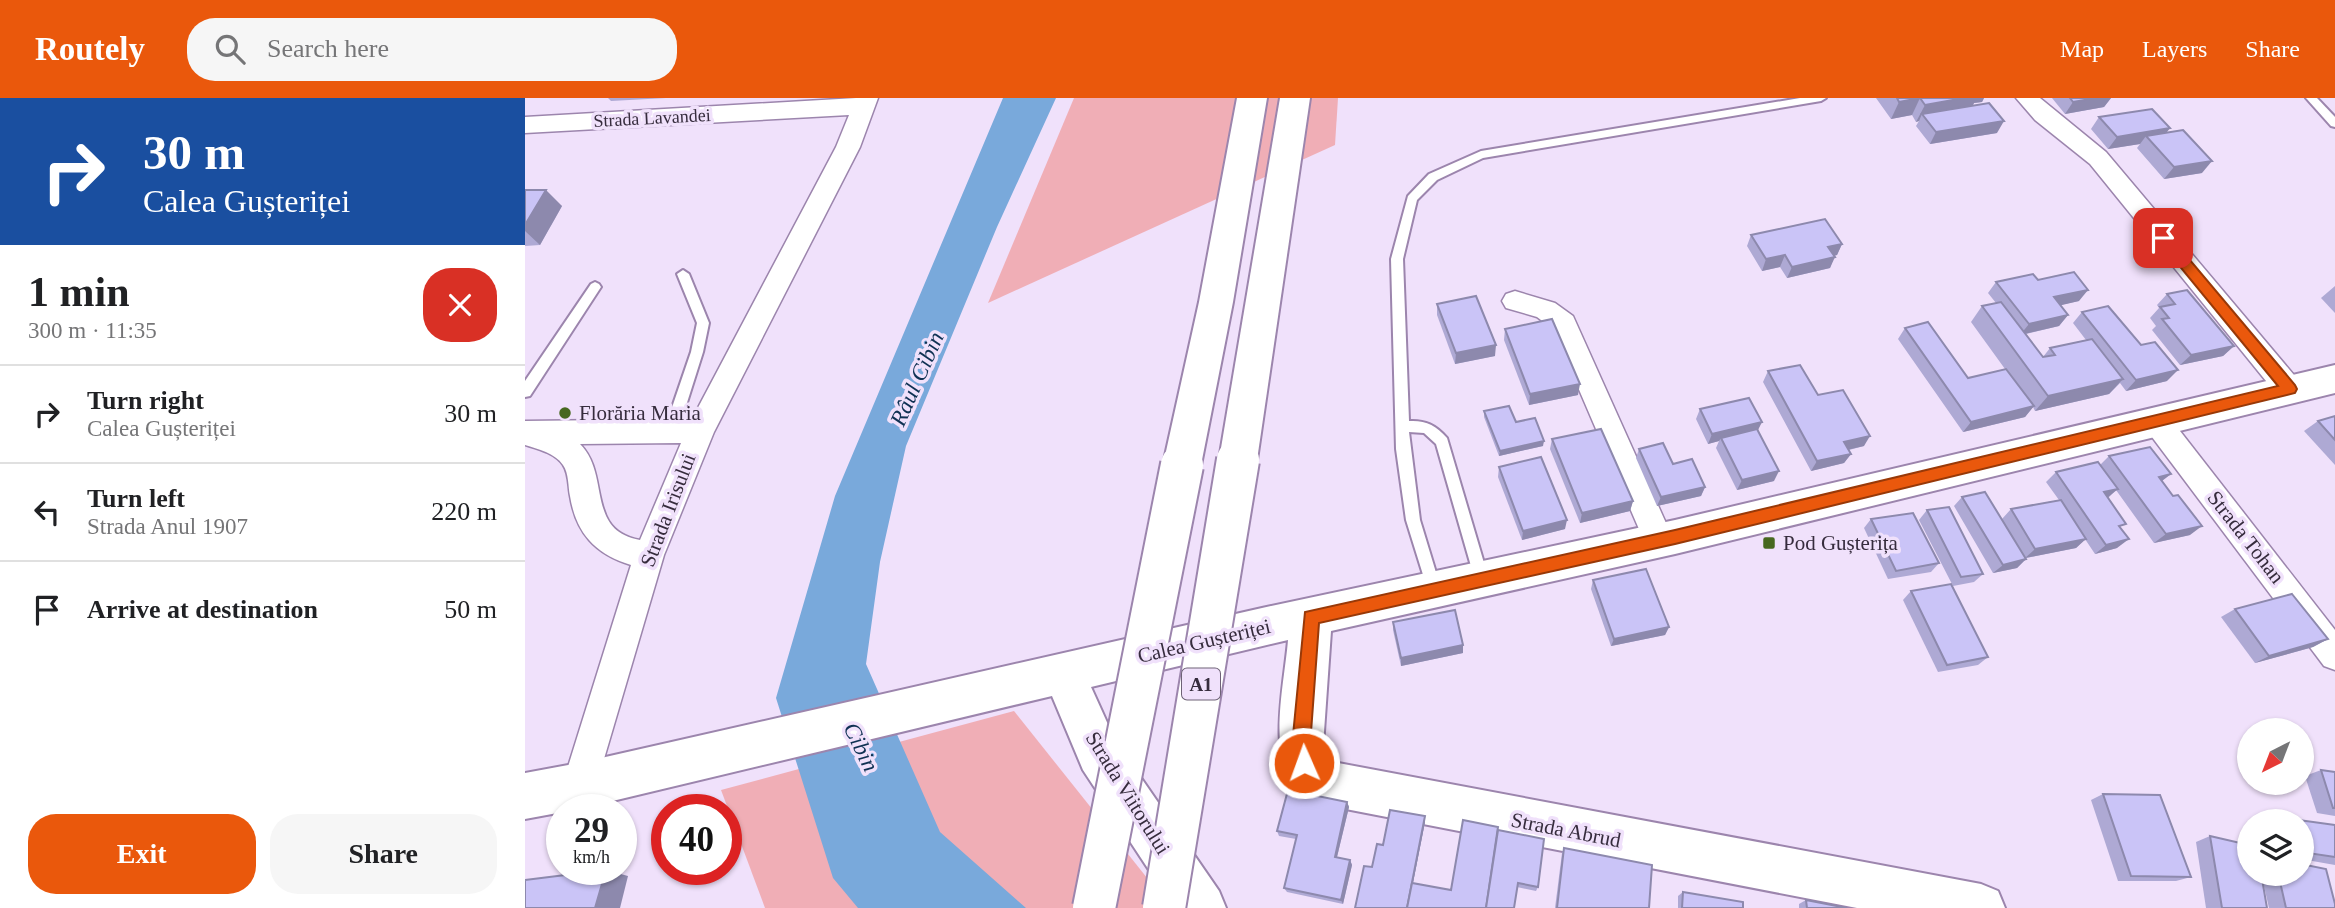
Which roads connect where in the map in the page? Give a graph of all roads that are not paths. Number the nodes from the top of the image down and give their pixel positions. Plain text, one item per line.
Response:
1 (1252, 98) edge
2 (1295, 98) edge
3 (1821, 98) edge
4 (2027, 98) edge
5 (2311, 98) edge
6 (864, 102) edge
7 (2335, 123) edge
8 (525, 125) edge
9 (683, 274) dead end
10 (594, 287) dead end
11 (1515, 301) dead end
12 (2335, 379) edge
13 (2289, 389) junction
14 (525, 391) edge
15 (2156, 421) junction
16 (1402, 427) junction
17 (671, 431) junction
18 (699, 431) junction
19 (525, 433) edge
20 (1659, 541) junction
21 (649, 555) junction
22 (1482, 581) junction
23 (1434, 592) junction
24 (1311, 617) junction
25 (2335, 655) edge
26 (1063, 673) junction
27 (579, 786) junction
28 (525, 796) edge
29 (1094, 908) edge
30 (1164, 908) edge
31 (1202, 908) edge
32 (1981, 908) edge

1 - 29 main road, bridge
2 - 30 main road, A1, bridge
3 - 16 lane
4 - 13 street
5 - 7 lane
6 - 8 street, Strada Lavandei
6 - 18 street, Strada Irisului
9 - 17 lane
10 - 14 lane
11 - 20 street
12 - 13 main road, Calea Gușteriței
13 - 15 main road, Calea Gușteriței
15 - 20 main road, Calea Gușteriței
15 - 25 street, Strada Tohan
16 - 22 lane
16 - 23 lane
17 - 18 street
17 - 19 street
18 - 21 street, Strada Irisului
19 - 21 street
20 - 22 main road, Calea Gușteriței
21 - 27 street, Strada Irisului
22 - 23 main road, Calea Gușteriței
23 - 24 main road, Calea Gușteriței
24 - 26 main road, Calea Gușteriței
24 - 32 main road, Strada Abrud
26 - 27 main road, Calea Gușteriței
26 - 31 main road, Strada Viitorului
27 - 28 main road, Calea Gușteriței

